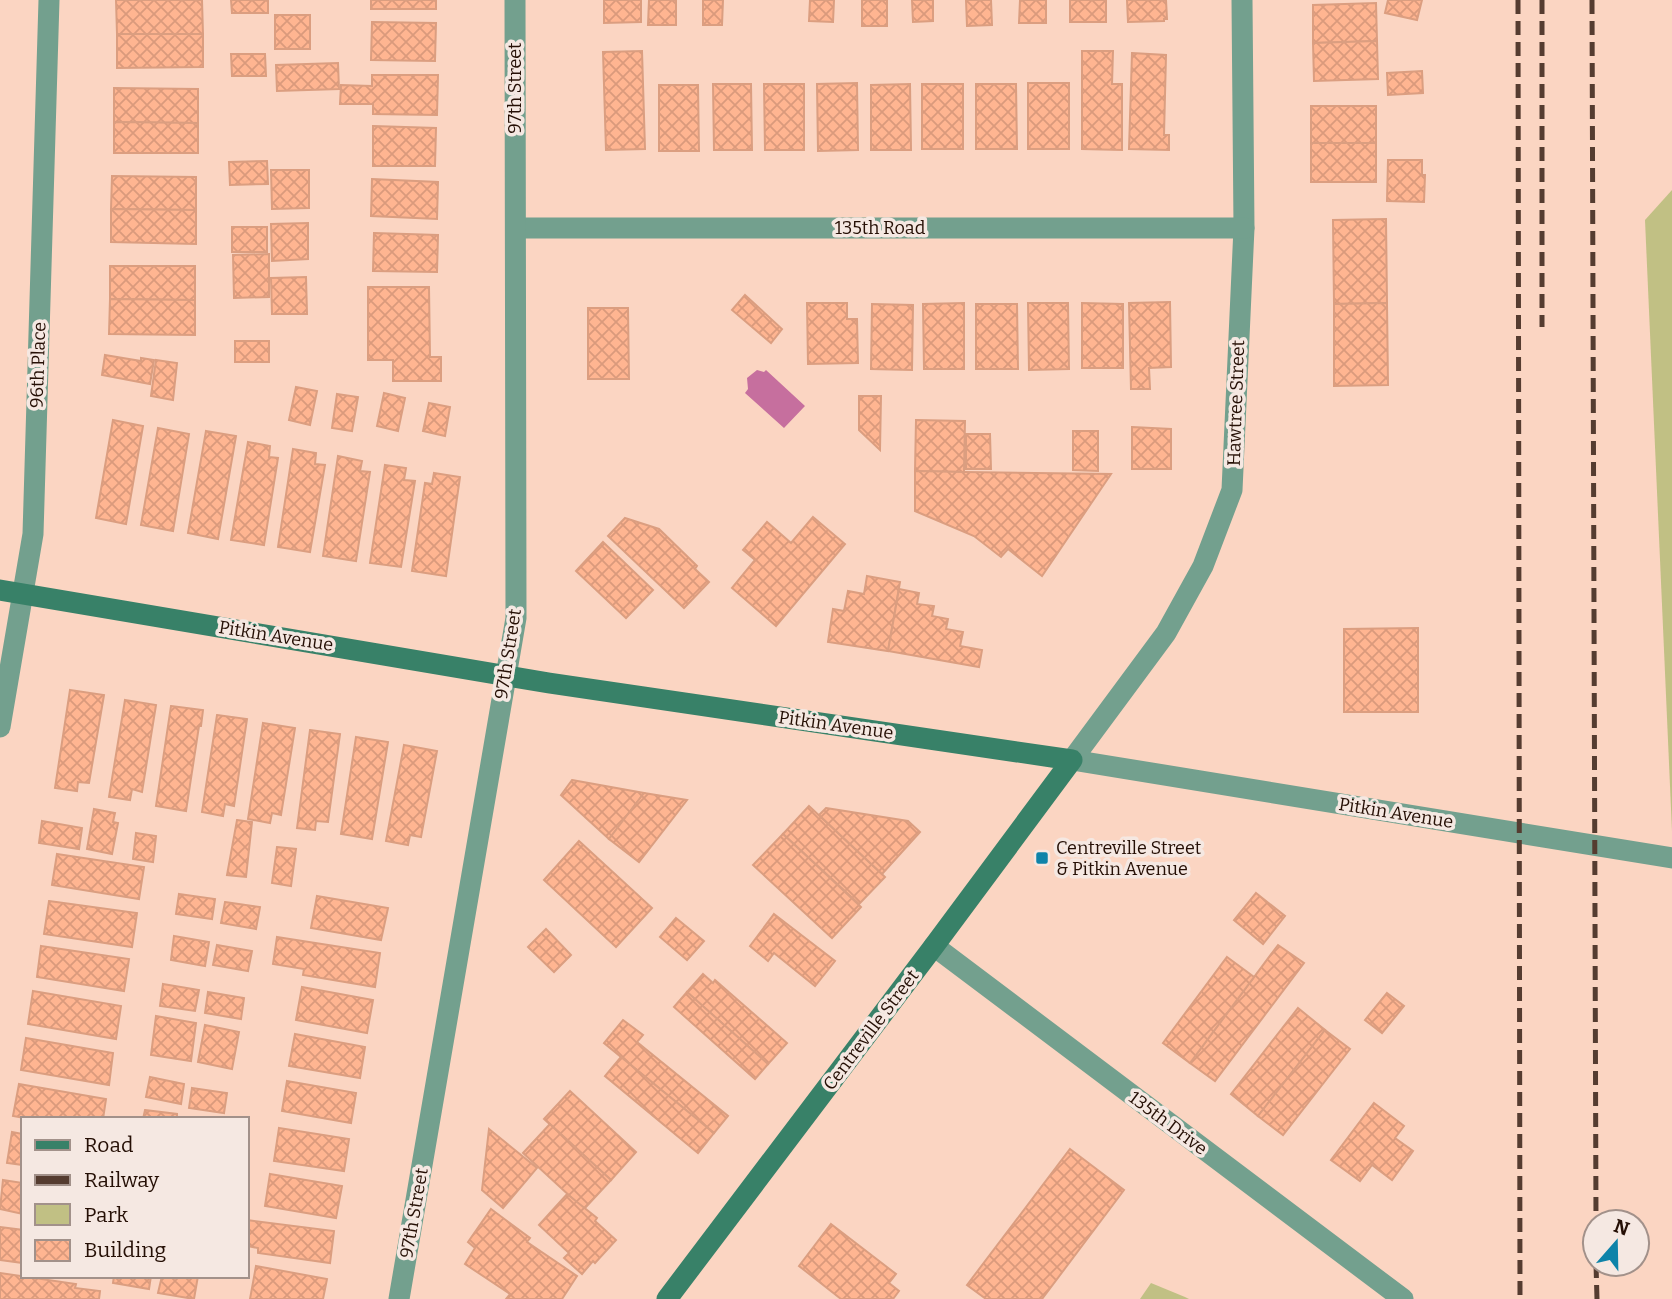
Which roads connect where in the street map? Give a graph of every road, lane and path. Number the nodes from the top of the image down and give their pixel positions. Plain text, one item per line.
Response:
1 (49, 0) edge
2 (515, 0) edge
3 (1242, 0) edge
4 (516, 228) junction
5 (1244, 228) junction
6 (0, 590) edge
7 (22, 594) junction
8 (506, 675) junction
9 (0, 727) edge
10 (1072, 760) junction
11 (1672, 858) edge
12 (934, 946) junction
13 (399, 1299) edge
14 (667, 1299) edge
15 (1403, 1299) edge

1 - 7 street, 96th Place
2 - 4 street, 97th Street
3 - 5 street, Hawtree Street
4 - 5 street, 135th Road
4 - 8 street, 97th Street
5 - 10 street, Hawtree Street
6 - 7 street, Pitkin Avenue
7 - 8 street, Pitkin Avenue
7 - 9 street, 96th Place
8 - 10 street, Pitkin Avenue
8 - 13 street, 97th Street
10 - 11 street, Pitkin Avenue
10 - 12 street, Centreville Street
12 - 14 street, Centreville Street
12 - 15 street, 135th Drive

